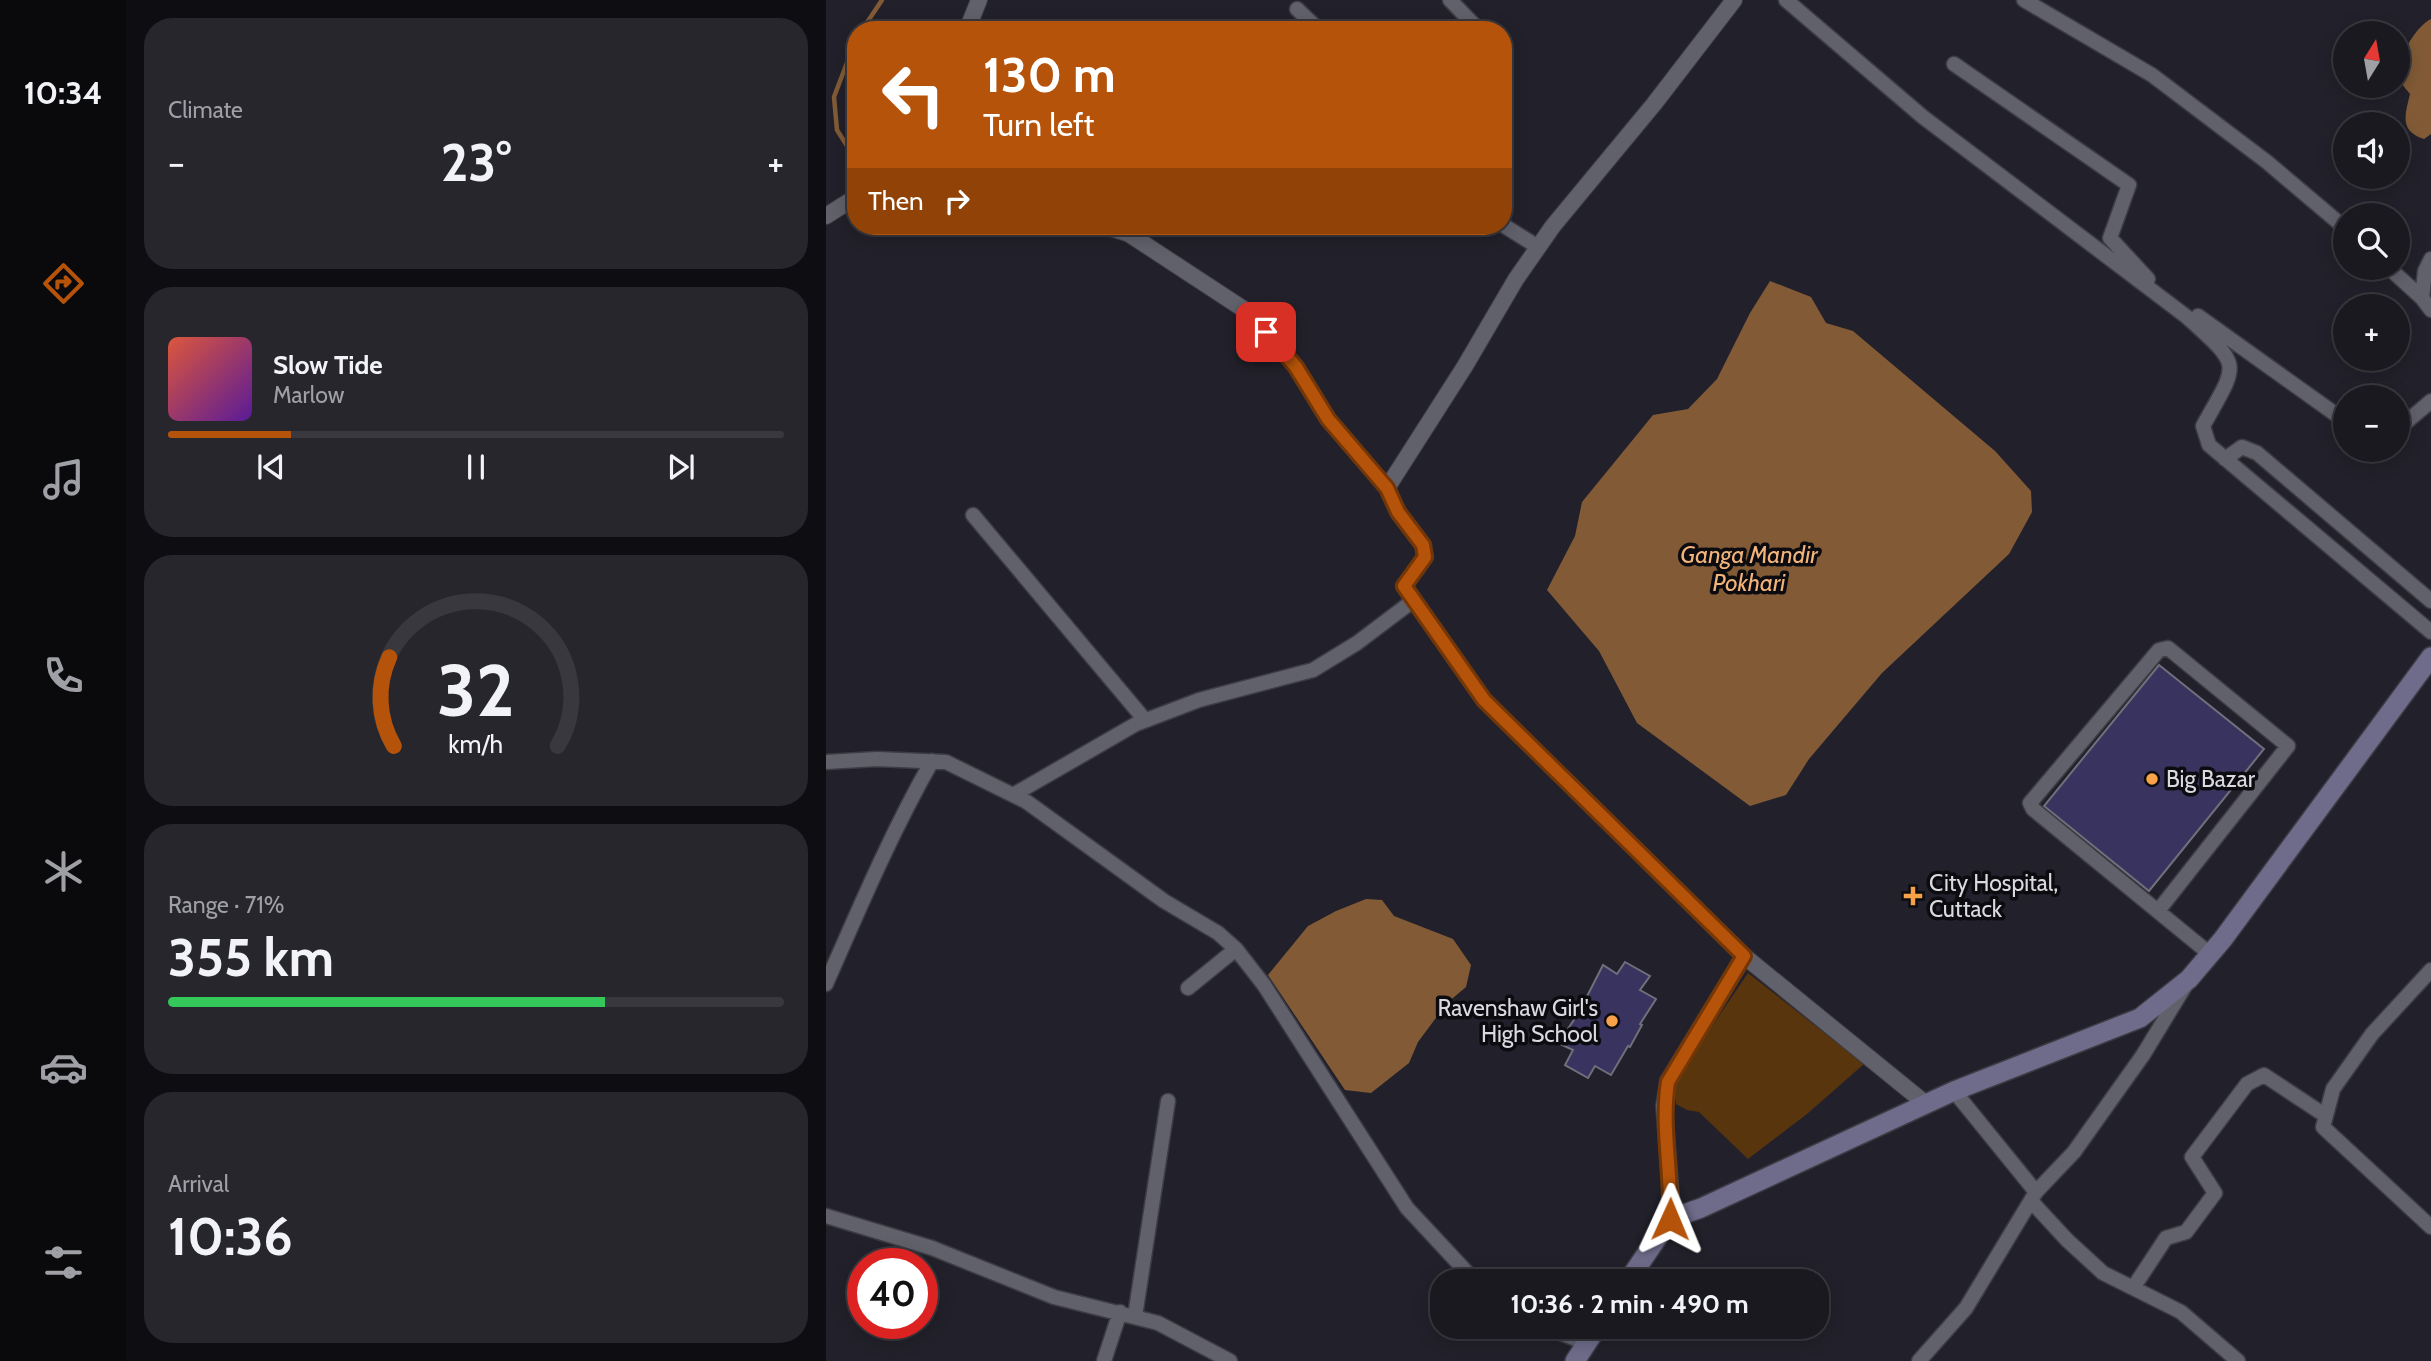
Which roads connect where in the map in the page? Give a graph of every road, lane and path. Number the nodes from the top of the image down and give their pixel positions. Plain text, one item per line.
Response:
1 (979, 0) edge
2 (1450, 0) edge
3 (1734, 0) edge
4 (1786, 0) edge
5 (2024, 0) edge
6 (1297, 9) dead end
7 (971, 21) edge
8 (1310, 21) edge
9 (1470, 21) edge
10 (1954, 64) dead end
11 (847, 203) edge
12 (826, 216) edge
13 (2333, 218) edge
14 (1512, 231) edge
15 (1131, 235) edge
16 (1538, 247) junction
17 (2431, 259) edge
18 (2402, 280) edge
19 (2427, 304) edge
20 (2431, 401) edge
21 (2333, 413) edge
22 (2410, 419) edge
23 (2225, 459) junction
24 (1387, 488) junction
25 (973, 514) dead end
26 (1414, 600) junction
27 (2431, 601) edge
28 (2431, 632) edge
29 (2431, 657) edge
30 (1145, 720) junction
31 (932, 761) junction
32 (826, 762) edge
33 (1013, 795) junction
34 (2158, 911) junction
35 (1236, 949) junction
36 (2210, 954) junction
37 (1744, 956) junction
38 (2431, 970) edge
39 (2189, 979) junction
40 (826, 984) edge
41 (1188, 988) dead end
42 (1954, 1091) junction
43 (1168, 1101) dead end
44 (1926, 1104) junction
45 (2326, 1116) junction
46 (2034, 1197) junction
47 (826, 1216) edge
48 (1670, 1219) junction
49 (2431, 1227) edge
50 (1464, 1269) edge
51 (1636, 1269) edge
52 (2133, 1288) junction
53 (1120, 1312) junction
54 (1135, 1316) junction
55 (1576, 1339) edge
56 (1589, 1339) edge
57 (1586, 1343) junction
58 (1104, 1361) edge
59 (1230, 1361) edge
60 (1575, 1361) edge
61 (1919, 1361) edge
62 (2238, 1361) edge

1 - 7 street
2 - 9 street
3 - 16 street
4 - 23 street
5 - 13 street
6 - 8 street
10 - 21 street
11 - 12 street
14 - 16 street
15 - 24 street
16 - 24 street
17 - 19 street
18 - 19 street
20 - 22 street
23 - 27 street
23 - 28 street
24 - 26 street
25 - 30 street
26 - 30 street
26 - 37 street
29 - 36 main road
30 - 33 street
31 - 32 street
31 - 33 street
31 - 40 street
33 - 35 street
34 - 34 street
34 - 36 street
35 - 41 street
35 - 50 street
36 - 39 main road
37 - 44 street
37 - 48 street
38 - 45 street
39 - 42 main road
39 - 46 street
42 - 44 main road
42 - 46 street
43 - 54 street
44 - 48 main road
45 - 49 street
45 - 52 street
46 - 52 street
46 - 61 street
47 - 53 street
48 - 51 main road
52 - 62 street
53 - 54 street
53 - 58 street
54 - 59 street
55 - 57 street
56 - 57 main road
57 - 60 main road

